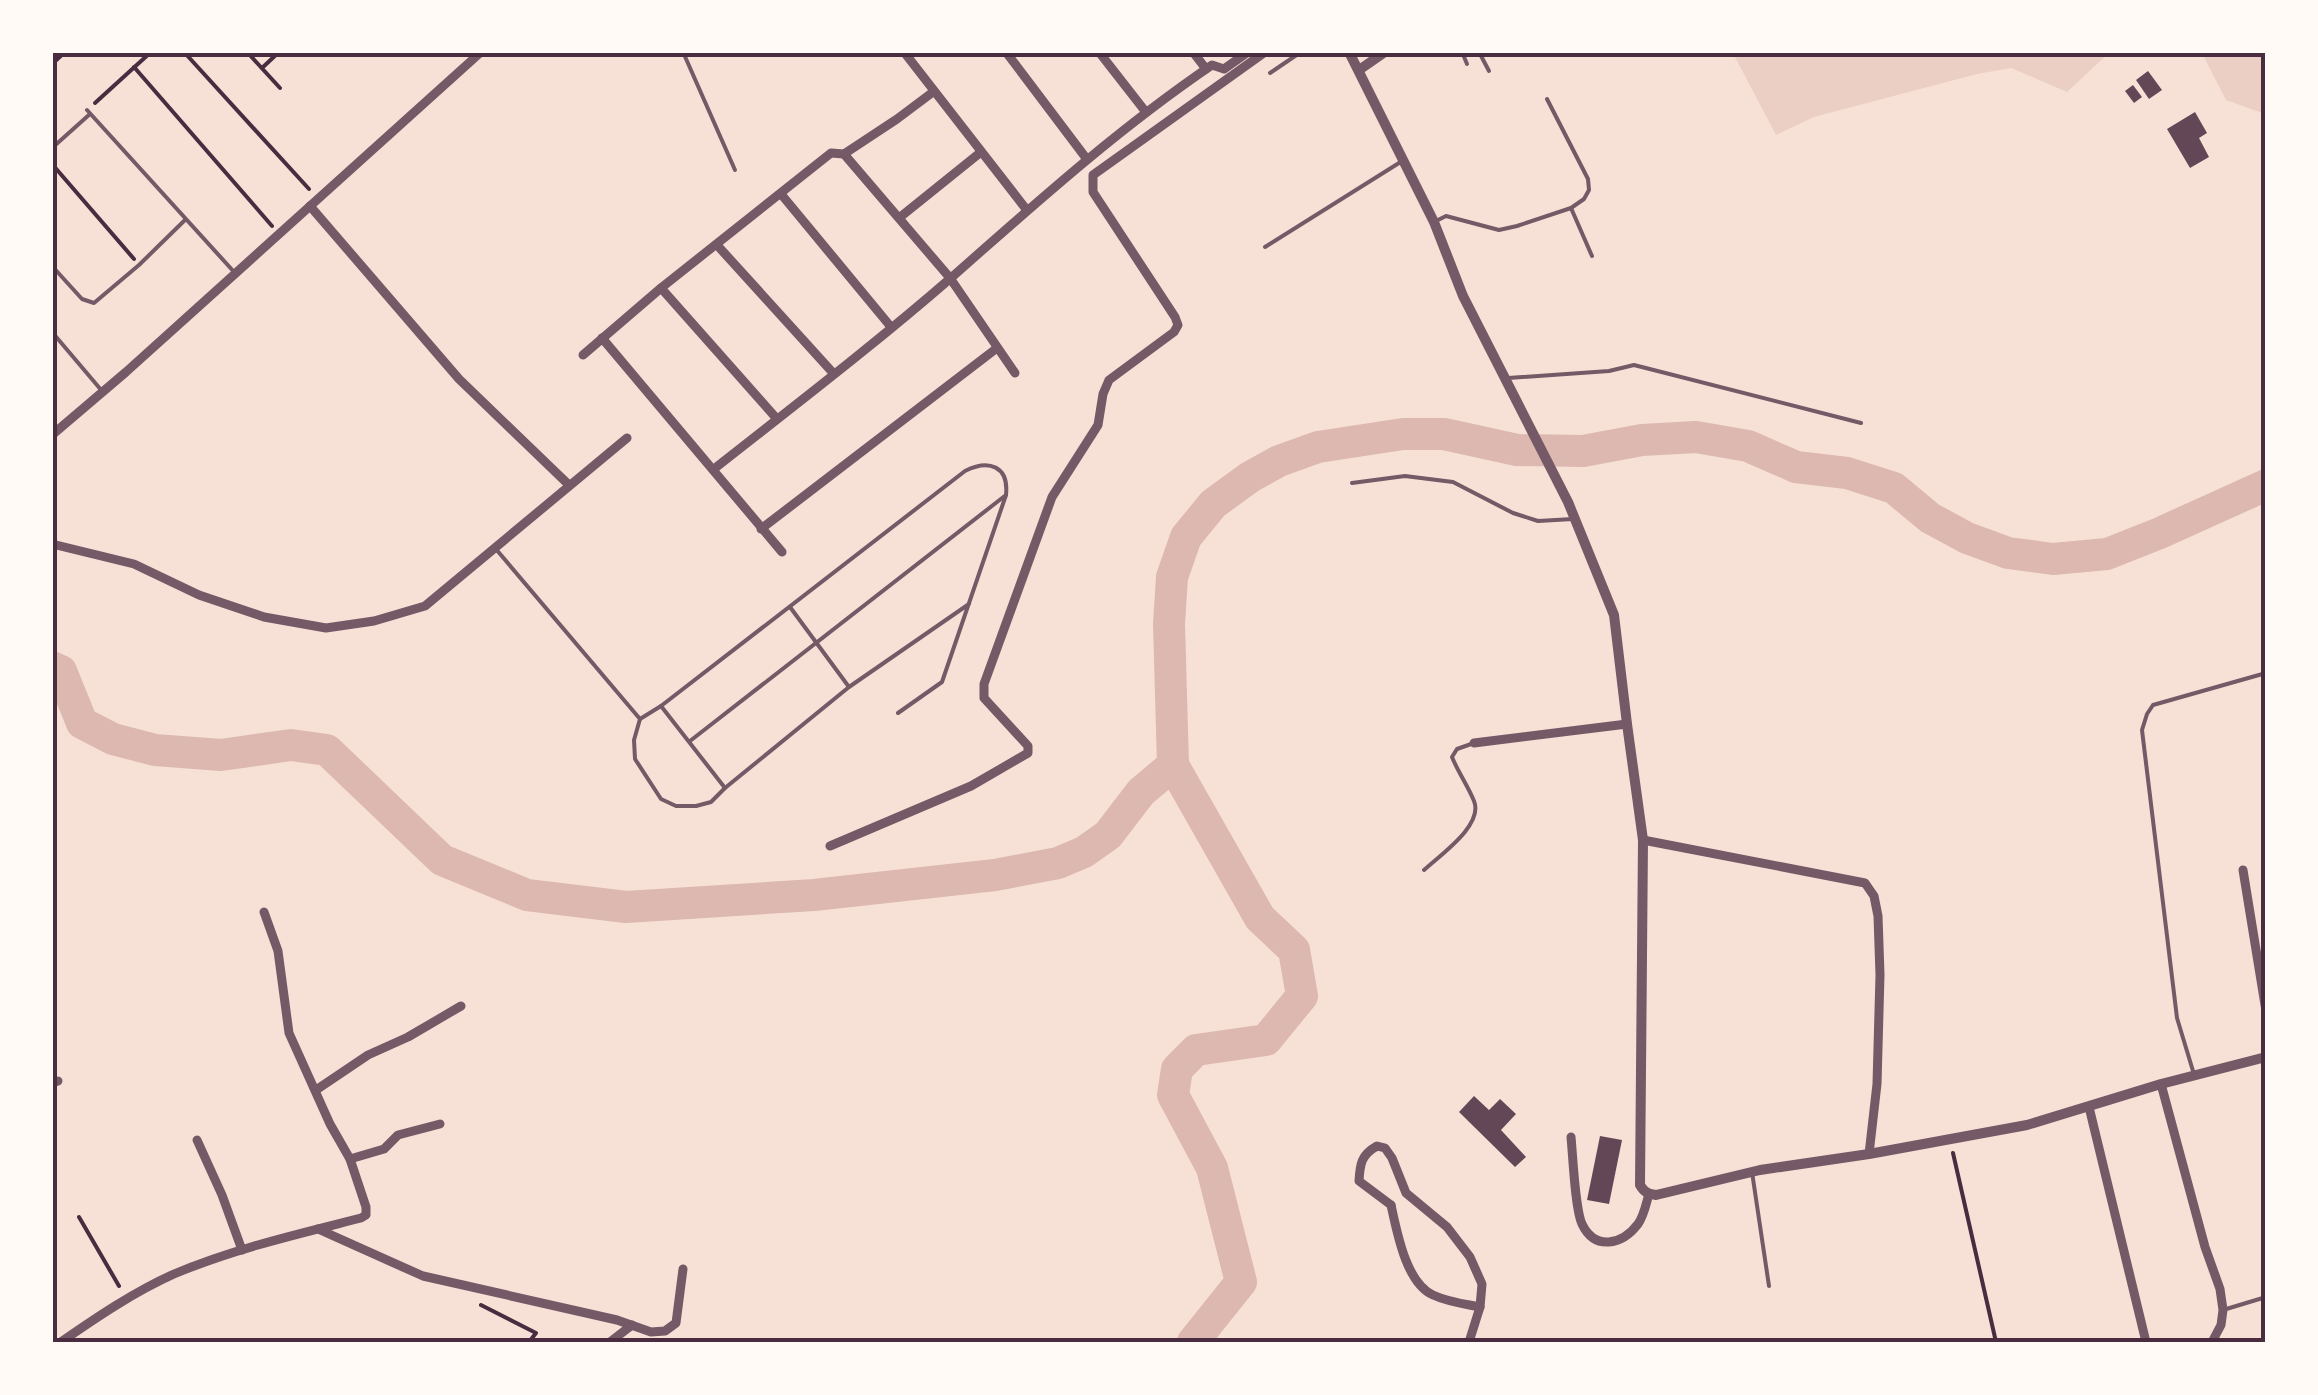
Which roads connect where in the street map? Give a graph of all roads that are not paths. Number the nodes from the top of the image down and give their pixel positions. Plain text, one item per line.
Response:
1 (481, 52) edge
2 (684, 52) edge
3 (904, 52) edge
4 (1006, 52) edge
5 (1100, 52) edge
6 (1193, 52) edge
7 (1214, 52) edge
8 (1248, 52) edge
9 (1265, 52) edge
10 (1301, 52) edge
11 (1350, 52) edge
12 (1385, 52) edge
13 (1462, 52) edge
14 (1479, 52) edge
15 (1466, 64) dead end
16 (1209, 67) junction
17 (1359, 70) junction
18 (1489, 71) dead end
19 (1270, 73) dead end
20 (933, 92) junction
21 (1547, 99) dead end
22 (1145, 111) junction
23 (52, 148) edge
24 (981, 152) junction
25 (844, 154) junction
26 (1086, 158) junction
27 (1404, 161) junction
28 (735, 170) dead end
29 (781, 194) junction
30 (310, 206) junction
31 (1571, 208) junction
32 (1026, 209) junction
33 (899, 218) junction
34 (186, 219) junction
35 (1434, 222) junction
36 (718, 245) junction
37 (1265, 247) dead end
38 (1592, 256) dead end
39 (52, 266) edge
40 (235, 273) junction
41 (950, 278) junction
42 (661, 288) junction
43 (891, 326) junction
44 (52, 332) edge
45 (602, 338) junction
46 (58, 339) junction
47 (52, 345) edge
48 (997, 348) junction
49 (583, 355) dead end
50 (1015, 373) dead end
51 (834, 374) junction
52 (1504, 378) junction
53 (102, 392) junction
54 (777, 419) junction
55 (1861, 422) dead end
56 (52, 435) edge
57 (627, 438) dead end
58 (714, 469) junction
59 (1352, 483) dead end
60 (569, 484) junction
61 (1006, 495) junction
62 (1575, 518) junction
63 (761, 529) junction
64 (52, 544) edge
65 (495, 548) junction
66 (782, 552) dead end
67 (969, 604) junction
68 (790, 607) junction
69 (816, 643) junction
70 (2266, 674) edge
71 (848, 686) junction
72 (661, 706) junction
73 (898, 713) dead end
74 (640, 719) junction
75 (1626, 724) junction
76 (689, 741) junction
77 (1474, 743) joint
78 (725, 788) junction
79 (1643, 840) junction
80 (830, 846) dead end
81 (1424, 870) dead end
82 (2243, 870) dead end
83 (264, 912) dead end
84 (460, 1006) dead end
85 (2266, 1011) edge
86 (2266, 1057) edge
87 (2194, 1075) junction
88 (2162, 1084) junction
89 (316, 1090) junction
90 (2088, 1106) junction
91 (440, 1124) dead end
92 (1572, 1138) dead end
93 (196, 1140) dead end
94 (1869, 1154) junction
95 (350, 1159) junction
96 (1752, 1172) junction
97 (1406, 1193) junction
98 (1648, 1194) junction
99 (1390, 1205) junction
100 (318, 1229) junction
101 (242, 1250) junction
102 (682, 1269) dead end
103 (1770, 1286) dead end
104 (2266, 1297) edge
105 (1480, 1307) junction
106 (2223, 1310) junction
107 (632, 1326) junction
108 (61, 1342) edge
109 (610, 1342) edge
110 (1468, 1342) edge
111 (2146, 1342) edge
112 (2212, 1342) edge

1 - 30 street
2 - 28 lane
3 - 20 street
4 - 26 street
5 - 22 street
6 - 16 street
7 - 16 street
8 - 16 street
9 - 80 street
10 - 19 lane
11 - 17 street
12 - 17 street
13 - 15 lane
14 - 18 lane
16 - 22 street
17 - 27 street
20 - 24 street
20 - 25 street
21 - 31 lane
22 - 26 street
23 - 34 lane
24 - 32 street
24 - 33 street
25 - 29 street
25 - 33 street
26 - 32 street
27 - 35 street
27 - 37 lane
29 - 36 street
29 - 43 street
30 - 40 street
30 - 60 street
31 - 35 lane
31 - 38 lane
32 - 41 street
33 - 41 street
34 - 39 lane
34 - 40 lane
35 - 52 street
36 - 42 street
36 - 51 street
40 - 53 street
41 - 43 street
41 - 48 street
42 - 45 street
42 - 54 street
43 - 51 street
44 - 46 lane
45 - 49 street
45 - 58 street
46 - 47 lane
46 - 53 lane
48 - 50 street
48 - 63 street
51 - 54 street
52 - 55 lane
52 - 62 street
53 - 56 street
54 - 58 street
57 - 60 street
58 - 63 street
59 - 62 lane
60 - 65 street
61 - 67 lane
61 - 68 lane
61 - 69 lane
62 - 75 street
63 - 66 street
64 - 65 street
65 - 74 lane
67 - 71 lane
67 - 73 lane
68 - 69 lane
68 - 72 lane
69 - 71 lane
69 - 76 lane
70 - 87 lane
71 - 78 lane
72 - 74 lane
72 - 76 lane
74 - 78 lane
75 - 77 street
75 - 79 street
76 - 78 lane
77 - 81 lane
79 - 94 street
79 - 98 street
82 - 85 street
83 - 89 street
84 - 89 street
86 - 87 street
87 - 88 street
88 - 90 street
88 - 106 street
89 - 95 street
90 - 94 street
90 - 111 street
91 - 95 street
92 - 98 street
93 - 101 street
94 - 96 street
95 - 100 street
96 - 98 street
96 - 103 lane
97 - 99 street
97 - 99 street
97 - 105 street
99 - 105 street
100 - 101 street
100 - 107 street
101 - 108 street
102 - 107 street
104 - 106 lane
105 - 110 street
106 - 112 street
107 - 109 street

